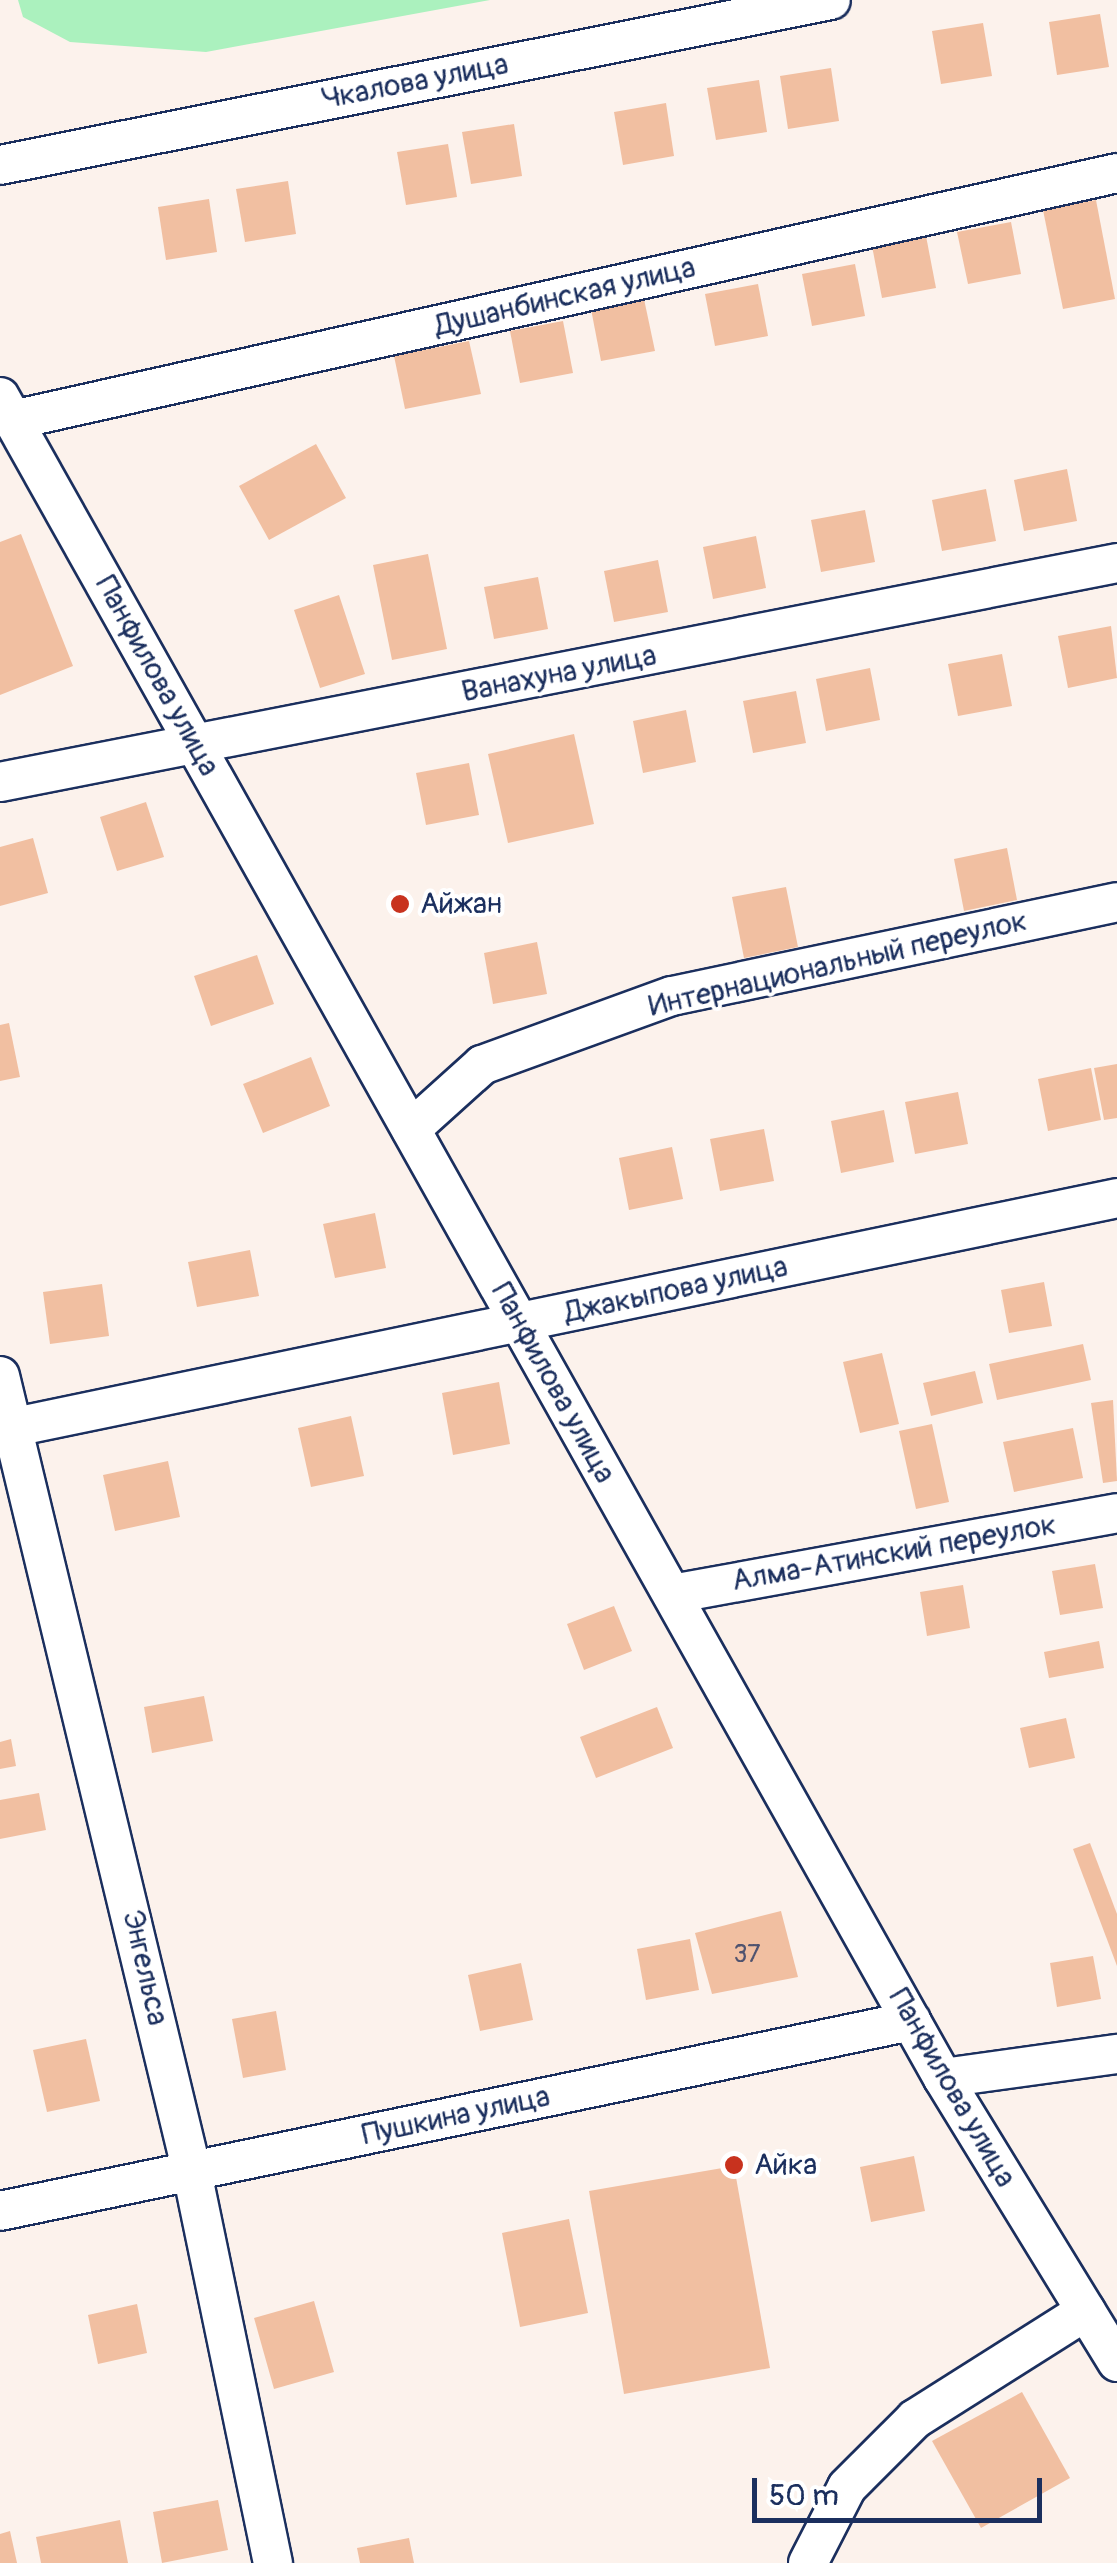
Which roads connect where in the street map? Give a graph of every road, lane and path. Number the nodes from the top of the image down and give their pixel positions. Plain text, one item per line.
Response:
1 (831, 0) edge
2 (0, 165) edge
3 (1117, 173) edge
4 (7, 408) edge
5 (1117, 563) edge
6 (196, 746) junction
7 (0, 782) edge
8 (1117, 902) edge
9 (411, 1129) junction
10 (1117, 1198) edge
11 (520, 1323) junction
12 (0, 1376) edge
13 (9, 1429) edge
14 (1117, 1513) edge
15 (672, 1594) junction
16 (911, 2020) junction
17 (1117, 2054) edge
18 (943, 2078) junction
19 (192, 2172) junction
20 (0, 2210) edge
21 (1086, 2311) junction
22 (1117, 2362) edge
23 (273, 2563) edge
24 (808, 2563) edge

1 - 2 street, Чкалова улица
3 - 4 street, Душанбинская улица
4 - 6 street, Панфилова улица
5 - 6 street, Ванахуна улица
6 - 7 street, Ванахуна улица
6 - 9 street, Панфилова улица
8 - 9 street, Интернациональный переулок
9 - 11 street, Панфилова улица
10 - 11 street, Джакыпова улица
11 - 13 street, Джакыпова улица
11 - 15 street, Панфилова улица
12 - 13 street, Энгельса
13 - 19 street, Энгельса
14 - 15 street, Алма-Атинский переулок
15 - 16 street, Панфилова улица
16 - 18 street, Панфилова улица
16 - 19 street, Пушкина улица
17 - 18 street
18 - 21 street, Панфилова улица
19 - 20 street, Пушкина улица
19 - 23 street, Энгельса
21 - 22 street, Панфилова улица
21 - 24 street

